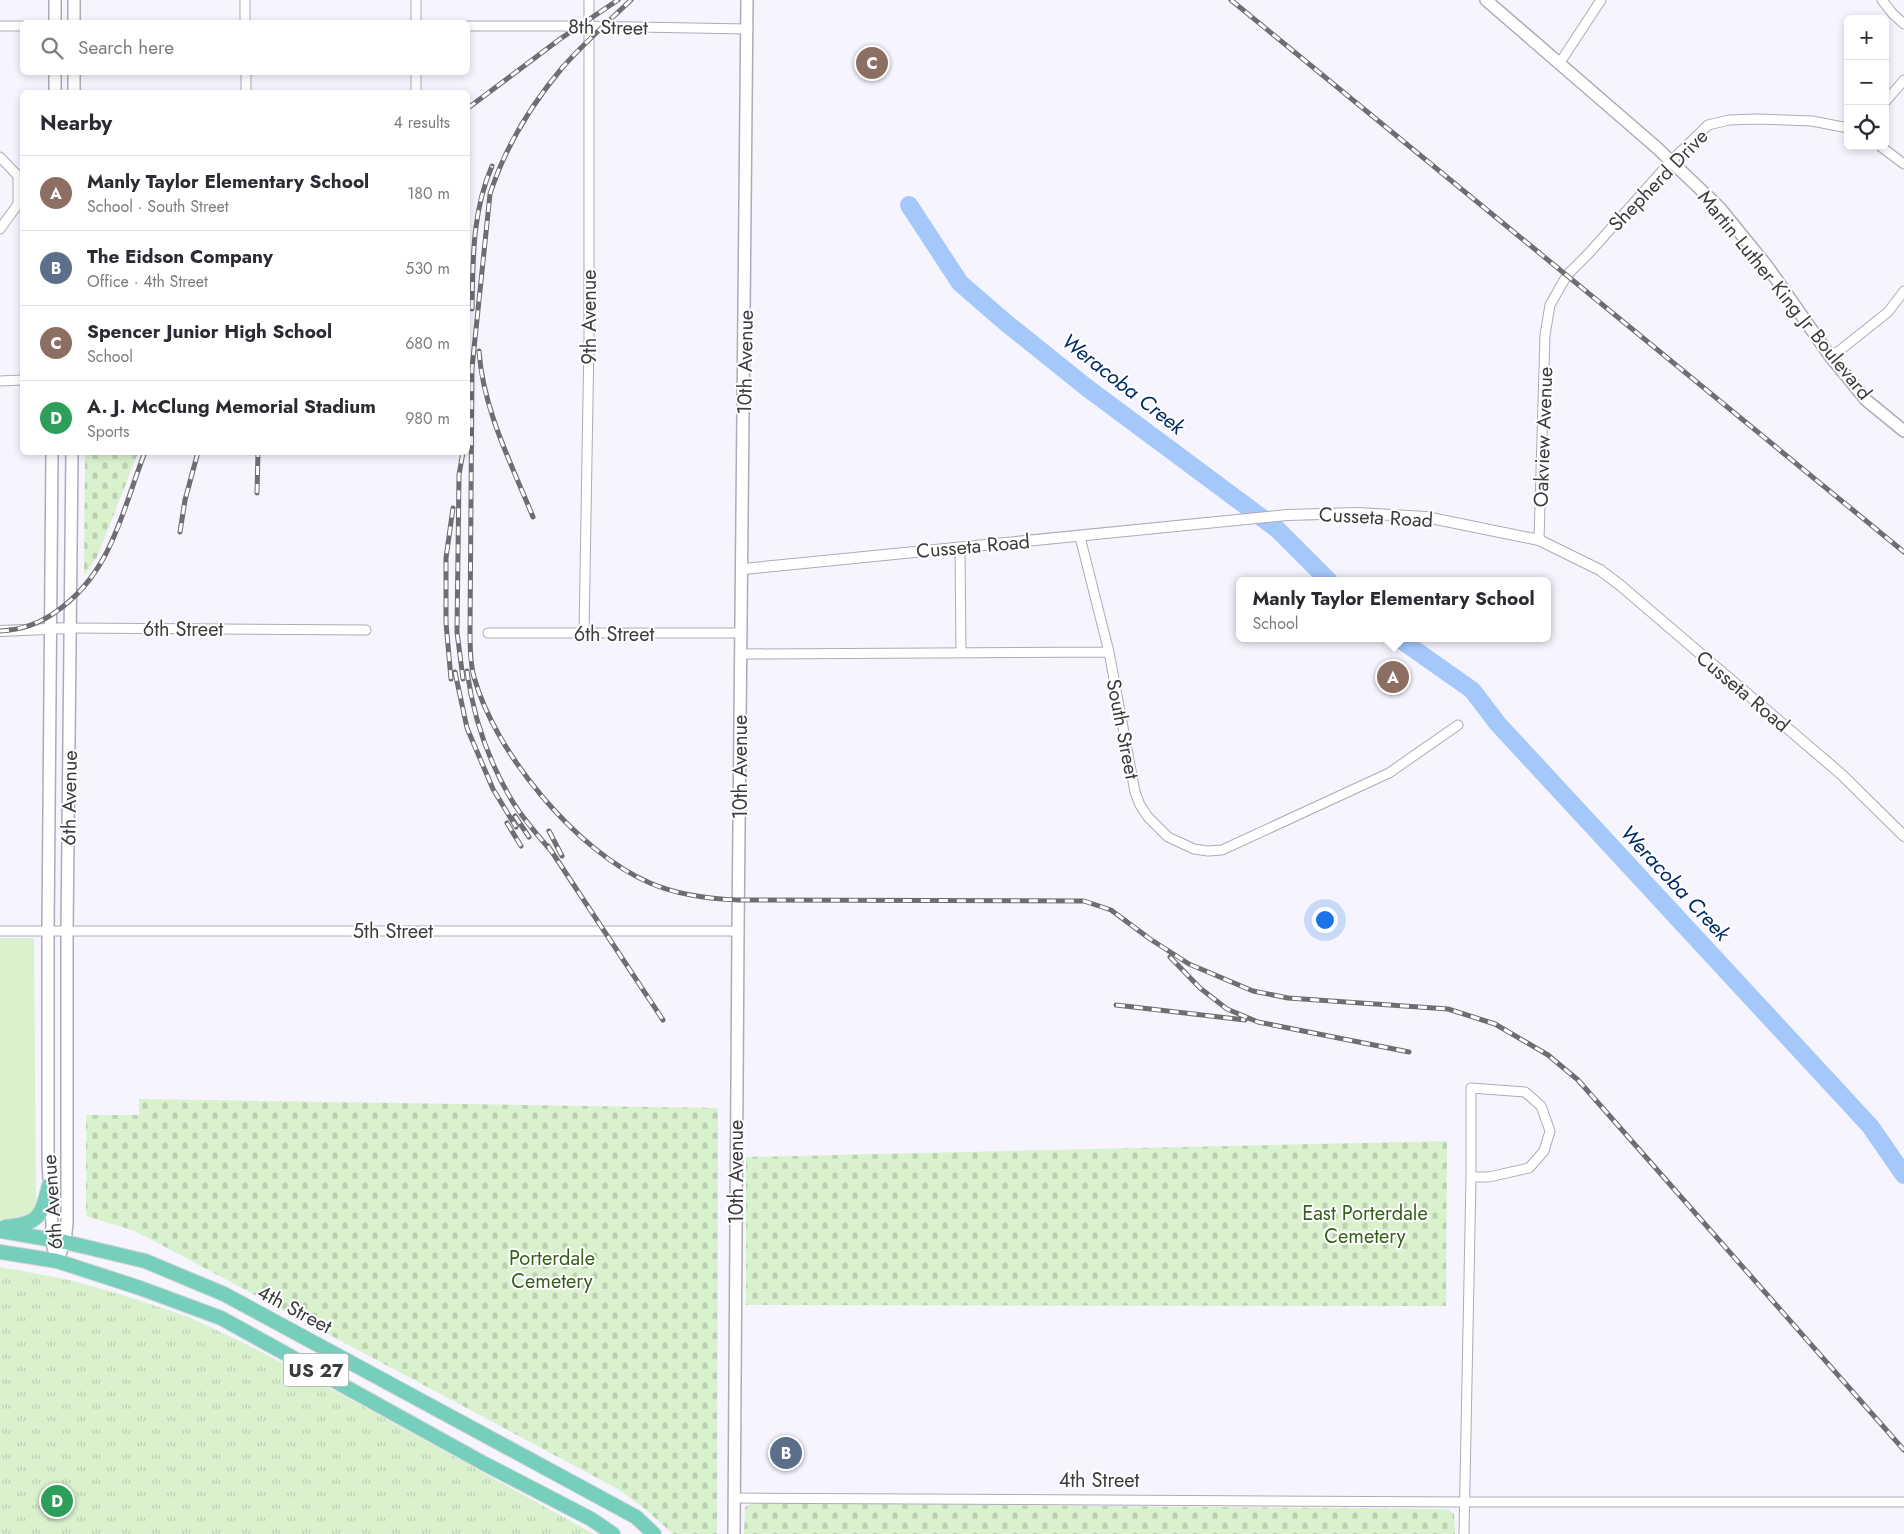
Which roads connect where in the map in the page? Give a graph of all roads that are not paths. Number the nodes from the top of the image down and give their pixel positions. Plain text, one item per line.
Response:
1 (55, 0) edge
2 (74, 0) edge
3 (245, 0) edge
4 (416, 0) edge
5 (589, 0) edge
6 (747, 0) edge
7 (1486, 0) edge
8 (1601, 0) edge
9 (1882, 0) edge
10 (55, 20) edge
11 (74, 20) edge
12 (245, 20) edge
13 (416, 20) edge
14 (1904, 24) edge
15 (0, 26) edge
16 (20, 26) edge
17 (470, 26) edge
18 (589, 26) junction
19 (748, 29) junction
20 (1559, 64) junction
21 (55, 75) edge
22 (74, 75) edge
23 (246, 75) edge
24 (416, 75) edge
25 (1904, 80) edge
26 (55, 90) edge
27 (74, 90) edge
28 (246, 90) edge
29 (416, 90) edge
30 (1889, 97) edge
31 (1844, 127) edge
32 (1885, 150) edge
33 (0, 157) edge
34 (1671, 161) junction
35 (1904, 164) edge
36 (0, 229) edge
37 (1904, 291) edge
38 (1545, 334) joint
39 (1830, 356) junction
40 (20, 380) edge
41 (0, 381) edge
42 (1904, 431) edge
43 (52, 455) edge
44 (72, 455) edge
45 (1080, 537) junction
46 (1539, 540) junction
47 (960, 547) junction
48 (742, 570) junction
49 (70, 628) junction
50 (51, 629) junction
51 (366, 630) dead end
52 (0, 632) edge
53 (488, 633) dead end
54 (741, 633) junction
55 (584, 634) junction
56 (1108, 652) junction
57 (961, 653) junction
58 (741, 654) junction
59 (1458, 725) dead end
60 (1904, 836) edge
61 (0, 930) edge
62 (48, 931) junction
63 (67, 931) junction
64 (738, 931) junction
65 (1471, 1177) junction
66 (49, 1185) junction
67 (0, 1229) edge
68 (51, 1240) junction
69 (65, 1242) junction
70 (0, 1252) edge
71 (57, 1262) junction
72 (734, 1498) junction
73 (1464, 1502) junction
74 (1904, 1502) edge
75 (614, 1534) edge
76 (654, 1534) edge
77 (734, 1534) edge
78 (1464, 1534) edge

1 - 10 main road
2 - 11 main road
3 - 12 street
4 - 13 street
5 - 18 street, 9th Avenue
6 - 19 main road, 10th Avenue
7 - 20 main road, Martin Luther King Jr Boulevard
8 - 20 street
9 - 14 street
15 - 16 street
17 - 18 street, 8th Street
18 - 19 street, 8th Street
18 - 55 street, 9th Avenue
19 - 48 main road, 10th Avenue
20 - 34 main road, Martin Luther King Jr Boulevard
21 - 26 main road
22 - 27 main road
23 - 28 street
24 - 29 street
25 - 30 street
31 - 34 street, Shepherd Drive
32 - 35 street
33 - 36 street
34 - 38 street, Shepherd Drive
34 - 39 main road, Martin Luther King Jr Boulevard
37 - 39 street
38 - 46 street, Oakview Avenue
39 - 42 main road, Martin Luther King Jr Boulevard
40 - 41 street
43 - 50 main road, 6th Avenue
44 - 49 main road, 6th Avenue
45 - 46 street, Cusseta Road
45 - 47 street, Cusseta Road
45 - 56 street
46 - 60 street, Cusseta Road
47 - 48 street, Cusseta Road
47 - 57 street
48 - 54 main road, 10th Avenue
49 - 50 street, 6th Street
49 - 51 street, 6th Street
49 - 63 main road, 6th Avenue
50 - 52 street, 6th Street
50 - 62 main road, 6th Avenue
53 - 55 street, 6th Street
54 - 55 street, 6th Street
54 - 58 main road, 10th Avenue
56 - 57 street, South Street
56 - 59 street, South Street
57 - 58 street, South Street
58 - 64 main road, 10th Avenue
61 - 62 street, 5th Street
62 - 63 street, 5th Street
62 - 66 main road, 6th Avenue
63 - 64 street, 5th Street
63 - 69 main road, 6th Avenue
64 - 72 main road, 10th Avenue
65 - 65 street
65 - 73 street
66 - 67 highway
66 - 68 main road, 6th Avenue
67 - 68 highway, 4th Street / US 27
68 - 69 highway, 4th Street / US 27
68 - 71 main road, 6th Avenue
69 - 71 main road, 6th Avenue
69 - 76 highway, 4th Street / US 27
70 - 71 highway, US 27
71 - 75 highway, US 27
72 - 73 street, 4th Street
72 - 77 main road, 10th Avenue
73 - 74 street, 4th Street
73 - 78 street

